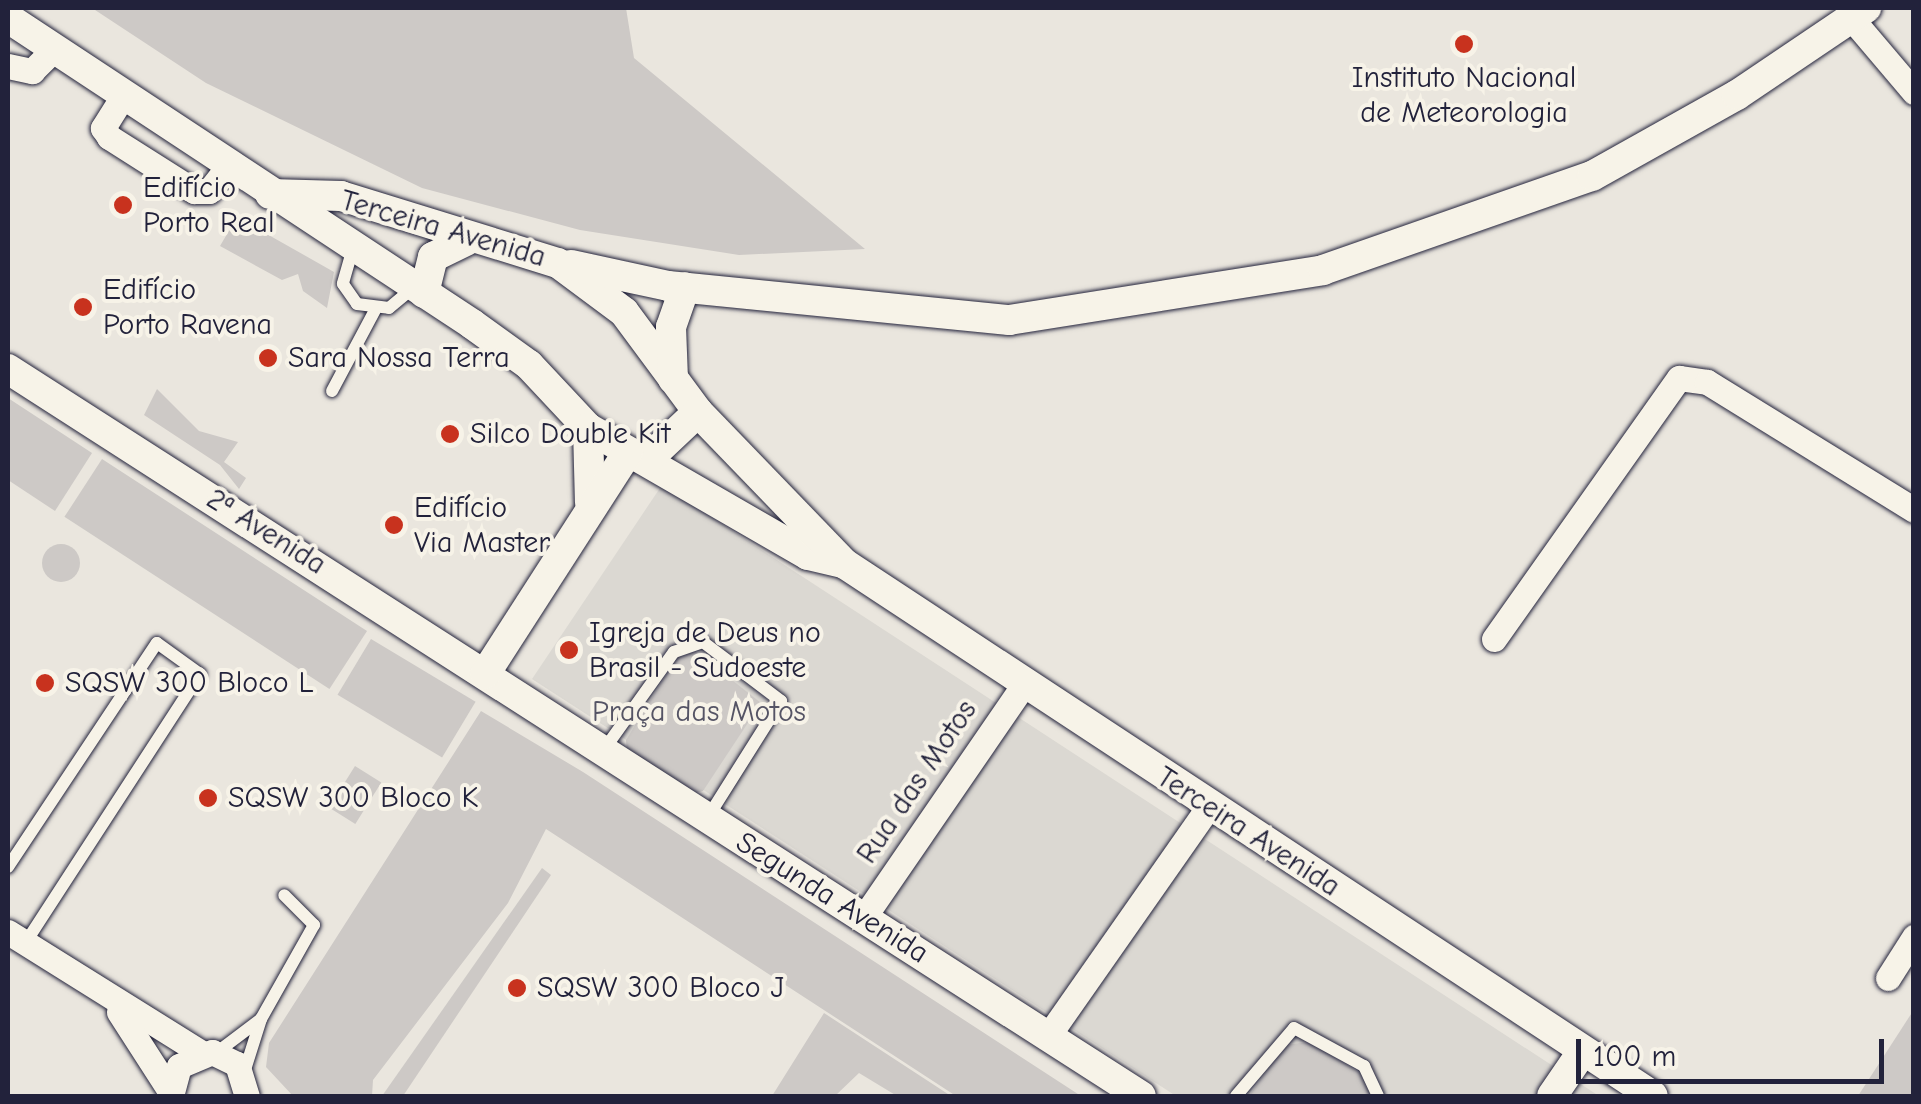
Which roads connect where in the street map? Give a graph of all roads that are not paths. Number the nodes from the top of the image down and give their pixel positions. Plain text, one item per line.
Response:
1 (1859, 13) edge
2 (8, 18) edge
3 (54, 50) junction
4 (8, 66) edge
5 (1914, 92) edge
6 (123, 96) junction
7 (228, 167) junction
8 (270, 194) junction
9 (466, 241) junction
10 (353, 248) junction
11 (558, 262) junction
12 (677, 287) junction
13 (419, 290) junction
14 (375, 310) junction
15 (624, 312) junction
16 (8, 368) edge
17 (674, 382) junction
18 (332, 391) dead end
19 (698, 412) junction
20 (588, 428) junction
21 (638, 456) junction
22 (590, 502) junction
23 (1912, 504) edge
24 (845, 564) junction
25 (1494, 639) dead end
26 (485, 674) junction
27 (1024, 684) junction
28 (522, 698) joint
29 (603, 751) junction
30 (1209, 806) junction
31 (706, 819) junction
32 (8, 868) edge
33 (284, 895) dead end
34 (864, 917) junction
35 (16, 937) edge
36 (1914, 937) edge
37 (1888, 978) dead end
38 (86, 982) junction
39 (261, 1019) junction
40 (1048, 1036) junction
41 (1582, 1052) junction
42 (209, 1053) junction
43 (246, 1083) edge
44 (170, 1094) edge
45 (269, 1096) edge
46 (1140, 1096) edge
47 (1236, 1096) edge
48 (1378, 1096) edge
49 (1552, 1096) edge
50 (1653, 1096) edge

1 - 5 street
1 - 12 street
2 - 3 street, Terceira Avenida
3 - 4 street
3 - 6 street, Terceira Avenida
6 - 7 street, Terceira Avenida
6 - 7 street
7 - 8 street, Terceira Avenida
8 - 9 street, Terceira Avenida
8 - 10 street, Terceira Avenida
9 - 11 street, Terceira Avenida
9 - 13 street
10 - 13 street, Terceira Avenida
10 - 14 lane
11 - 12 street
11 - 15 street, Terceira Avenida
12 - 15 street
12 - 17 street
13 - 14 lane
13 - 20 street, Terceira Avenida
14 - 18 lane
15 - 17 street, Terceira Avenida
16 - 26 street, 2ª Avenida
17 - 19 street, Terceira Avenida
19 - 21 street
19 - 24 street, Terceira Avenida
20 - 21 street, Terceira Avenida
20 - 22 street
21 - 22 street
21 - 24 street, Terceira Avenida
22 - 26 street
23 - 25 street
24 - 27 street, Terceira Avenida
26 - 28 street, 2ª Avenida
27 - 30 street, Terceira Avenida
27 - 34 street, Rua das Motos
28 - 29 street, Segunda Avenida
29 - 31 street, Segunda Avenida
29 - 31 lane
30 - 40 street
30 - 41 street, Terceira Avenida
31 - 34 street, Segunda Avenida
32 - 35 lane
33 - 39 lane
34 - 40 street, Segunda Avenida
35 - 38 street
36 - 37 street
38 - 42 street
38 - 44 street
39 - 42 lane
39 - 43 lane
40 - 46 street, Segunda Avenida
41 - 49 street
41 - 50 street, Terceira Avenida
42 - 43 street
42 - 44 street
43 - 45 street
47 - 48 lane

